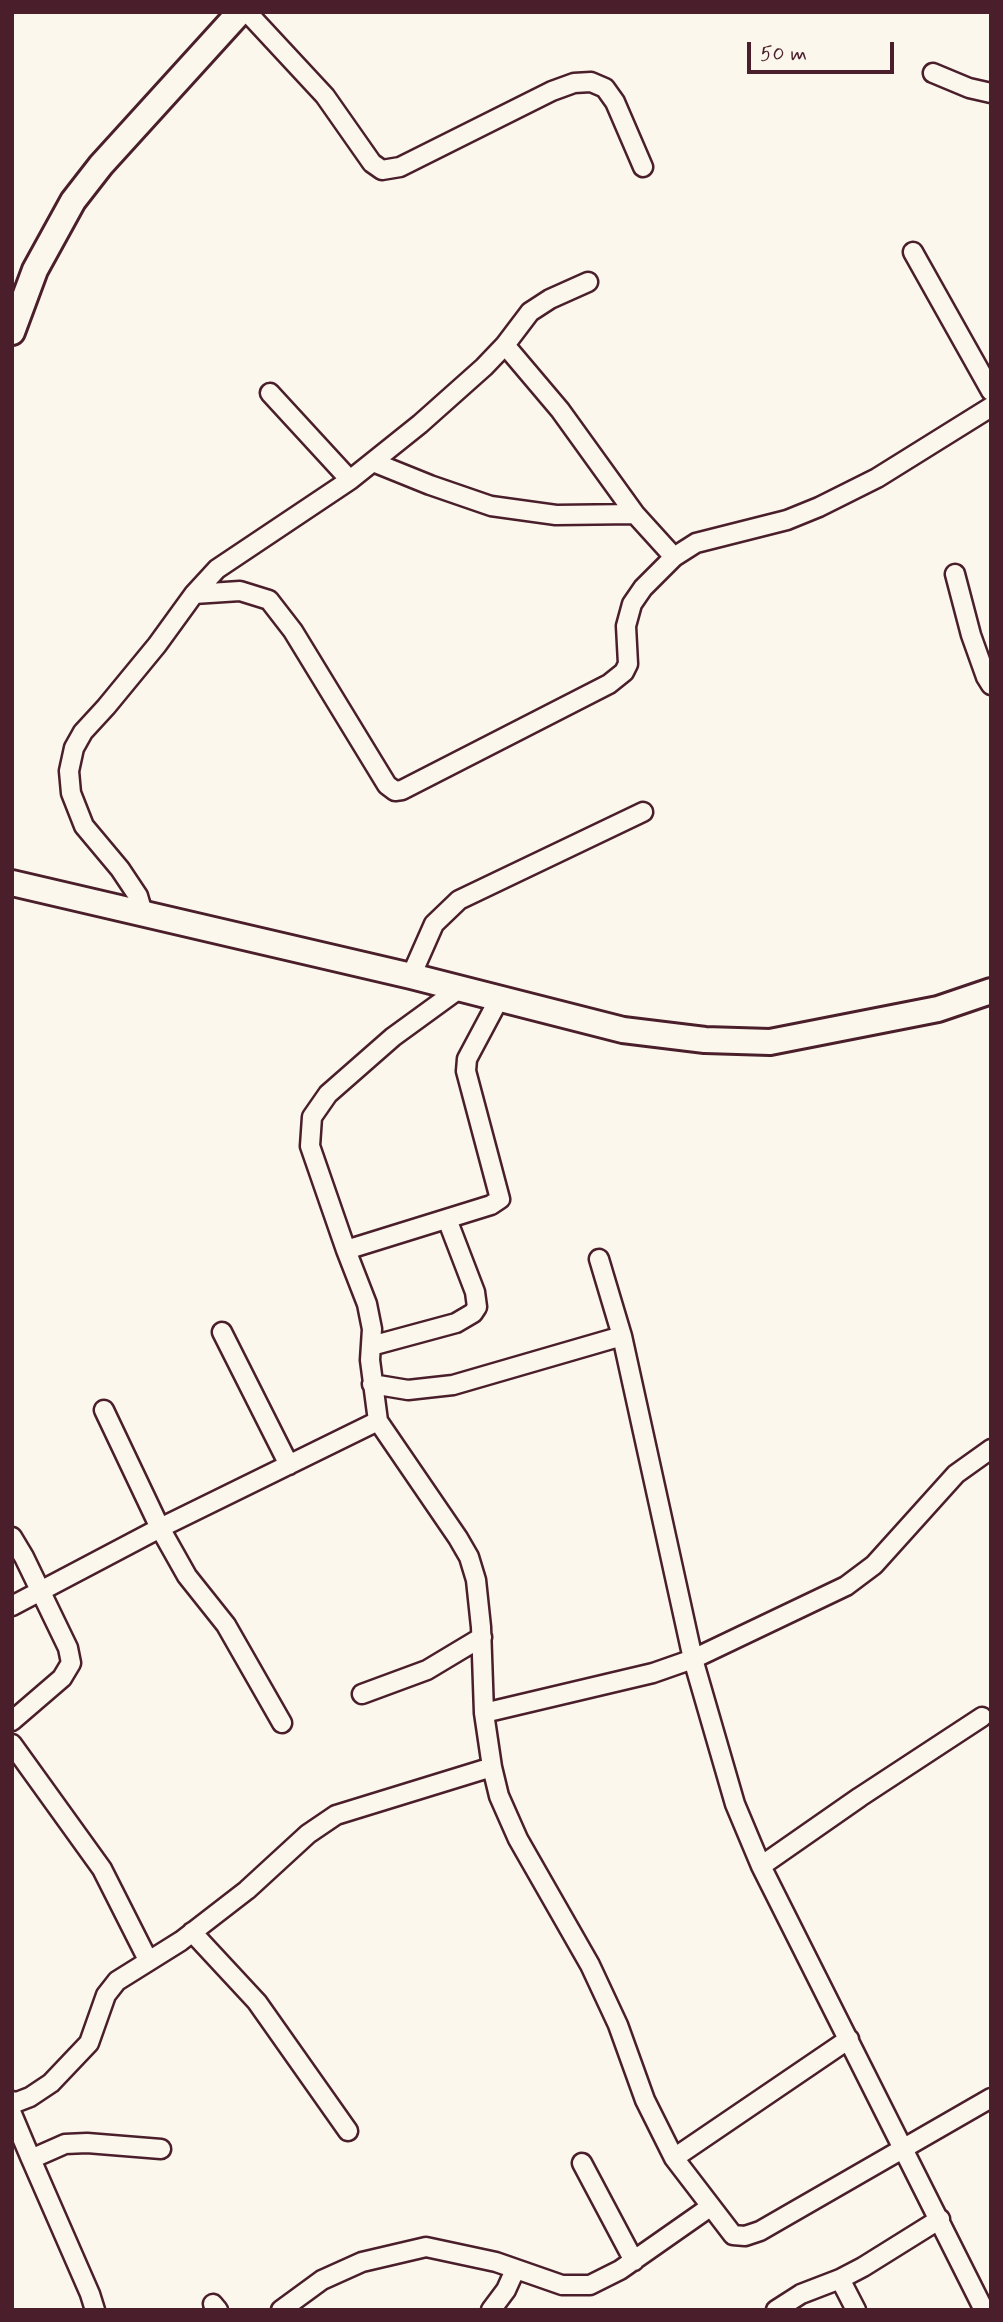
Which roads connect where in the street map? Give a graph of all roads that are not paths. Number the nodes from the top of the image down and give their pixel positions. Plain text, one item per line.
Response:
1 (240, 12) edge
2 (247, 12) edge
3 (933, 73) dead end
4 (991, 93) edge
5 (643, 167) dead end
6 (913, 252) dead end
7 (589, 282) dead end
8 (12, 332) edge
9 (505, 345) junction
10 (991, 391) edge
11 (270, 393) dead end
12 (991, 407) edge
13 (373, 462) junction
14 (350, 480) junction
15 (635, 514) junction
16 (674, 557) junction
17 (955, 574) dead end
18 (194, 594) junction
19 (991, 685) edge
20 (643, 812) dead end
21 (12, 883) edge
22 (143, 913) junction
23 (411, 976) junction
24 (459, 989) junction
25 (991, 992) edge
26 (499, 999) junction
27 (447, 1219) junction
28 (346, 1250) junction
29 (599, 1259) dead end
30 (222, 1332) dead end
31 (622, 1336) junction
32 (371, 1346) junction
33 (372, 1384) junction
34 (104, 1410) dead end
35 (378, 1421) junction
36 (991, 1449) edge
37 (289, 1465) junction
38 (160, 1528) junction
39 (12, 1537) edge
40 (39, 1591) junction
41 (12, 1606) edge
42 (482, 1637) junction
43 (693, 1659) junction
44 (362, 1694) dead end
45 (484, 1713) junction
46 (982, 1717) dead end
47 (12, 1721) edge
48 (282, 1723) dead end
49 (12, 1744) edge
50 (492, 1767) junction
51 (761, 1866) junction
52 (192, 1932) junction
53 (148, 1961) junction
54 (849, 2039) junction
55 (991, 2098) edge
56 (12, 2101) edge
57 (12, 2113) edge
58 (348, 2131) dead end
59 (905, 2148) junction
60 (161, 2149) dead end
61 (674, 2158) junction
62 (31, 2159) junction
63 (582, 2163) dead end
64 (710, 2207) junction
65 (940, 2219) junction
66 (634, 2261) junction
67 (515, 2270) junction
68 (840, 2279) junction
69 (294, 2306) edge
70 (95, 2310) edge
71 (491, 2310) edge
72 (776, 2310) edge
73 (856, 2310) edge
74 (984, 2310) edge

1 - 8 street
2 - 5 street
3 - 4 street
6 - 10 street
7 - 9 street
9 - 13 street
9 - 15 street
11 - 14 street
12 - 16 street
13 - 14 street
13 - 15 street
14 - 18 street
15 - 16 street
16 - 18 street
17 - 19 street
18 - 22 street
20 - 23 street
21 - 22 street
22 - 23 street
23 - 24 street
24 - 26 street
24 - 28 street
25 - 26 street
26 - 27 street
27 - 28 street
27 - 32 street
28 - 32 street
29 - 31 street
30 - 37 street
31 - 33 street
31 - 43 street
32 - 33 street
33 - 35 street
34 - 38 street
35 - 37 street
35 - 42 street
36 - 43 street
37 - 38 street
38 - 40 street
38 - 48 street
39 - 40 street
40 - 41 street
40 - 47 street
42 - 44 street
42 - 45 street
43 - 45 street
43 - 51 street
45 - 50 street
46 - 51 street
49 - 53 street
50 - 52 street
50 - 61 street
51 - 54 street
52 - 53 street
52 - 58 street
53 - 56 street
54 - 59 street
54 - 61 street
55 - 59 street
57 - 62 street
59 - 64 street
59 - 65 street
60 - 62 street
61 - 64 street
62 - 70 street
63 - 66 street
64 - 66 street
65 - 68 street
65 - 74 street
66 - 67 street
67 - 69 street
67 - 71 street
68 - 72 street
68 - 73 street

